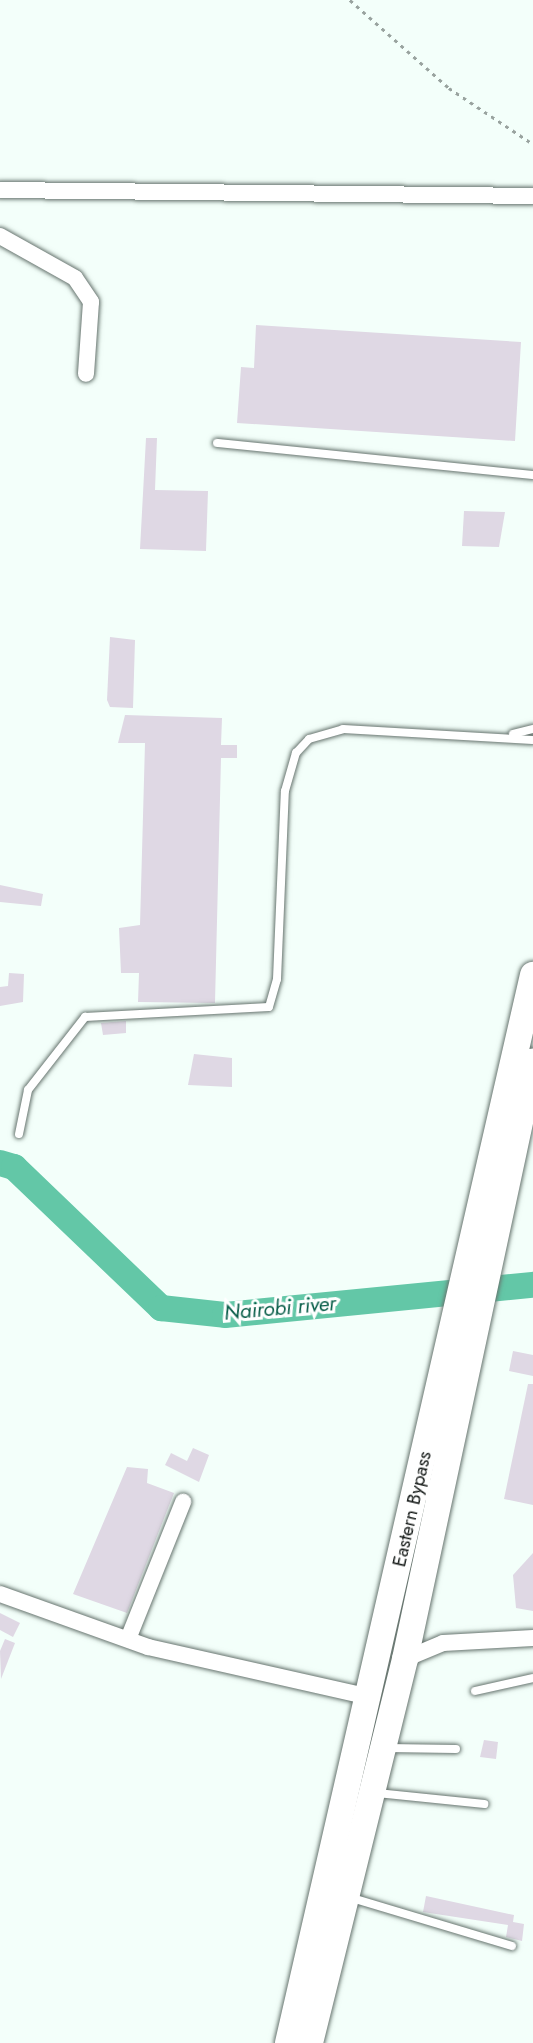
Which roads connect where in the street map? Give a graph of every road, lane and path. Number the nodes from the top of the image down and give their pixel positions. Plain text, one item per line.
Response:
1 (350, 0) edge
2 (533, 144) edge
3 (0, 190) edge
4 (533, 196) edge
5 (0, 236) edge
6 (86, 374) dead end
7 (217, 443) dead end
8 (533, 475) edge
9 (533, 729) edge
10 (507, 735) junction
11 (533, 740) edge
12 (533, 975) edge
13 (533, 1062) edge
14 (19, 1134) dead end
15 (482, 1246) junction
16 (461, 1345) junction
17 (183, 1502) dead end
18 (0, 1594) edge
19 (533, 1637) edge
20 (128, 1639) junction
21 (405, 1659) junction
22 (533, 1678) edge
23 (474, 1691) dead end
24 (370, 1697) junction
25 (384, 1748) junction
26 (456, 1749) dead end
27 (374, 1792) junction
28 (484, 1804) dead end
29 (345, 1896) junction
30 (512, 1946) dead end
31 (288, 2043) edge
32 (310, 2043) edge

1 - 2 path
3 - 4 street
5 - 6 street
7 - 8 lane
9 - 10 lane
10 - 11 lane
10 - 14 lane
12 - 15 main road, Eastern Bypass
13 - 15 main road, Eastern Bypass
15 - 16 main road, Eastern Bypass
16 - 21 main road, Eastern Bypass
16 - 24 main road, Eastern Bypass
17 - 20 street
18 - 20 street
19 - 21 street
20 - 24 street
21 - 25 main road, Eastern Bypass
22 - 23 lane
24 - 31 main road, Eastern Bypass
25 - 26 lane
25 - 27 main road, Eastern Bypass
27 - 28 lane
27 - 29 main road, Eastern Bypass
29 - 30 lane
29 - 32 main road, Eastern Bypass

